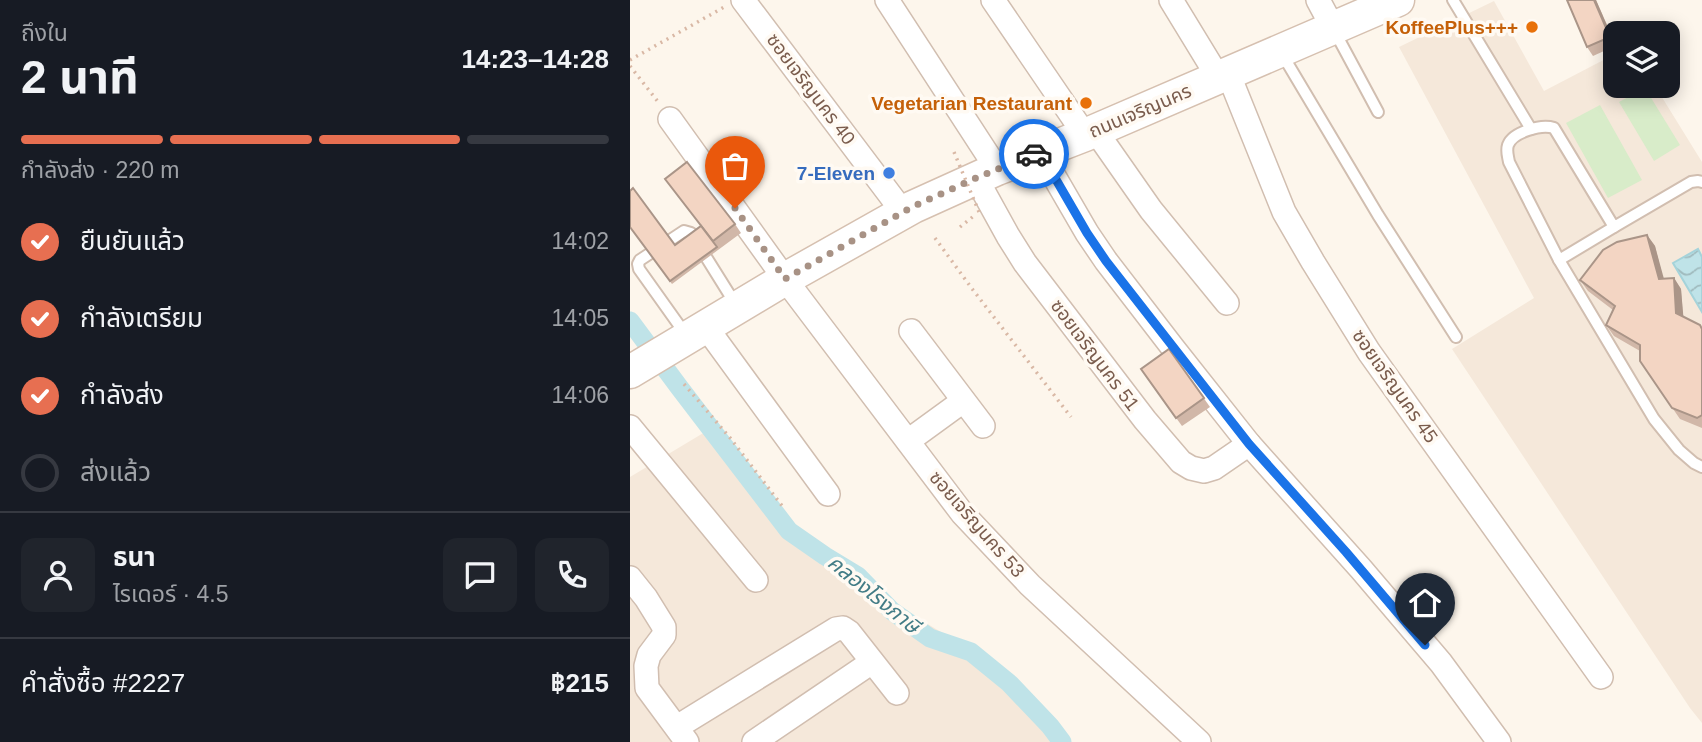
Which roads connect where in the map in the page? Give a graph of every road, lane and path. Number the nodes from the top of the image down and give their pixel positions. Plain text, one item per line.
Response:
1 (887, 0) edge
2 (993, 0) edge
3 (1171, 0) edge
4 (1318, 0) edge
5 (1398, 0) edge
6 (1453, 0) edge
7 (735, 3) edge
8 (1333, 28) junction
9 (1280, 51) junction
10 (630, 60) edge
11 (630, 66) edge
12 (1223, 75) junction
13 (1378, 112) dead end
14 (670, 119) joint
15 (1531, 129) junction
16 (1090, 132) junction
17 (954, 152) dead end
18 (1040, 152) junction
19 (986, 173) junction
20 (1702, 183) edge
21 (903, 212) junction
22 (960, 227) dead end
23 (1614, 228) junction
24 (935, 238) dead end
25 (1559, 260) junction
26 (785, 279) junction
27 (1227, 303) dead end
28 (737, 307) junction
29 (911, 331) dead end
30 (1456, 337) dead end
31 (667, 350) edge
32 (684, 384) dead end
33 (962, 401) junction
34 (1071, 417) dead end
35 (983, 426) dead end
36 (630, 427) edge
37 (908, 441) junction
38 (1249, 444) junction
39 (1702, 467) edge
40 (828, 494) dead end
41 (783, 507) dead end
42 (630, 578) edge
43 (756, 580) dead end
44 (872, 662) junction
45 (1601, 677) dead end
46 (897, 693) dead end
47 (682, 735) edge
48 (754, 742) edge
49 (1199, 742) edge
50 (1499, 742) edge

1 - 19 street
2 - 16 street
3 - 12 street, ซอยเจริญนคร 45
4 - 8 street
5 - 8 main road, ถนนเจริญนคร
6 - 15 lane
7 - 10 path
7 - 21 street, ซอยเจริญนคร 40
8 - 9 main road, ถนนเจริญนคร
8 - 13 lane
9 - 12 main road, ถนนเจริญนคร
9 - 30 lane
11 - 14 path
12 - 16 main road, ถนนเจริญนคร
12 - 45 street, ซอยเจริญนคร 45
14 - 26 street, ซอยเจริญนคร 53
15 - 23 lane
15 - 25 lane
16 - 18 main road, ถนนเจริญนคร
16 - 27 street
17 - 22 path, bridge
18 - 19 main road, ถนนเจริญนคร
18 - 38 street
19 - 21 main road, ถนนเจริญนคร
19 - 38 street, ซอยเจริญนคร 51
20 - 23 lane
21 - 26 main road, ถนนเจริญนคร
23 - 25 lane
24 - 34 path
25 - 39 lane
26 - 28 main road, ถนนเจริญนคร
26 - 37 street, ซอยเจริญนคร 53
28 - 31 main road, ถนนเจริญนคร
28 - 31 lane
29 - 33 street
31 - 40 street
32 - 41 path
33 - 35 street
33 - 37 street
36 - 43 street
37 - 49 street, ซอยเจริญนคร 53
38 - 50 street
42 - 47 street
44 - 46 street
44 - 47 street
44 - 48 street

